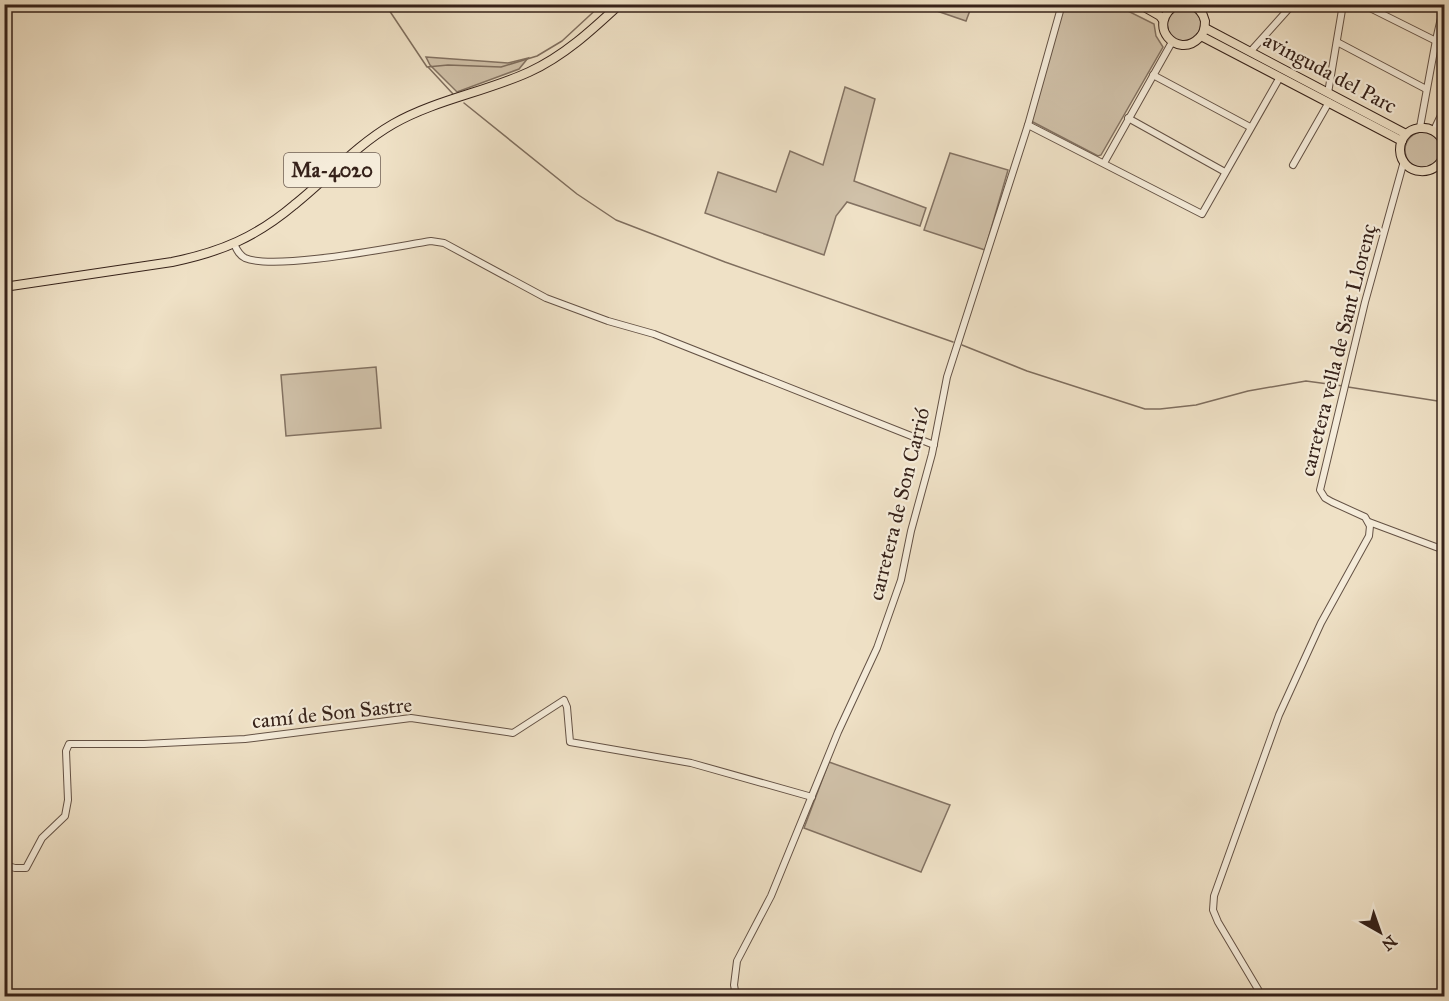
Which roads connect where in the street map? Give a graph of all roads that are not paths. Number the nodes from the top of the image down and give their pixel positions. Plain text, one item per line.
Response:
1 (620, 4) edge
2 (1062, 4) edge
3 (1139, 4) edge
4 (1159, 4) edge
5 (1177, 4) edge
6 (1293, 4) edge
7 (1343, 4) edge
8 (1362, 4) edge
9 (1444, 4) edge
10 (1194, 5) edge
11 (1169, 10) junction
12 (1163, 20) junction
13 (1205, 28) junction
14 (1201, 36) junction
15 (1436, 40) junction
16 (1172, 42) junction
17 (1336, 42) junction
18 (1444, 45) edge
19 (1250, 52) junction
20 (1153, 75) junction
21 (1280, 77) junction
22 (1426, 89) junction
23 (1328, 93) junction
24 (1329, 102) junction
25 (1444, 110) edge
26 (1128, 118) junction
27 (1028, 125) junction
28 (1250, 127) junction
29 (1420, 127) junction
30 (1434, 130) junction
31 (1404, 138) junction
32 (1444, 140) edge
33 (1444, 154) edge
34 (1404, 161) junction
35 (1104, 163) junction
36 (1293, 165) dead end
37 (1441, 169) edge
38 (1413, 170) junction
39 (1224, 172) junction
40 (1398, 178) junction
41 (234, 244) junction
42 (4, 287) edge
43 (934, 445) junction
44 (1369, 522) junction
45 (1444, 550) edge
46 (812, 797) junction
47 (4, 865) edge
48 (736, 996) edge
49 (1262, 996) edge

1 - 41 main road, Ma-4020
2 - 27 street, carretera de Son Carrió
3 - 12 main road
4 - 11 main road
5 - 11 main road
6 - 19 street
7 - 17 street
8 - 15 street
9 - 15 street
10 - 13 main road
11 - 12 main road
12 - 16 main road
13 - 14 main road
13 - 19 main road, avinguda del Parc
14 - 16 main road
14 - 21 main road, avinguda del Parc
15 - 18 street
15 - 22 street
16 - 20 street
17 - 22 street
17 - 23 street
19 - 23 main road, avinguda del Parc
20 - 26 street
20 - 28 street
21 - 24 main road, avinguda del Parc
21 - 28 street
22 - 29 street
23 - 31 main road, avinguda del Parc
24 - 31 main road, avinguda del Parc
24 - 36 street
25 - 30 street
26 - 35 street
26 - 39 street
27 - 35 street
27 - 43 street, carretera de Son Carrió
28 - 39 street
29 - 30 main road
29 - 31 main road
30 - 32 main road
31 - 34 main road
33 - 37 main road
34 - 38 main road
34 - 40 street, carretera vella de Sant Llorenç
35 - 39 street
37 - 38 main road
38 - 40 street
40 - 44 street, carretera vella de Sant Llorenç
41 - 42 main road, Ma-4020
41 - 43 street
43 - 46 street, carretera de Son Carrió
44 - 45 street
44 - 49 street
46 - 47 street, camí de Son Sastre
46 - 48 street, carretera de Son Carrió

